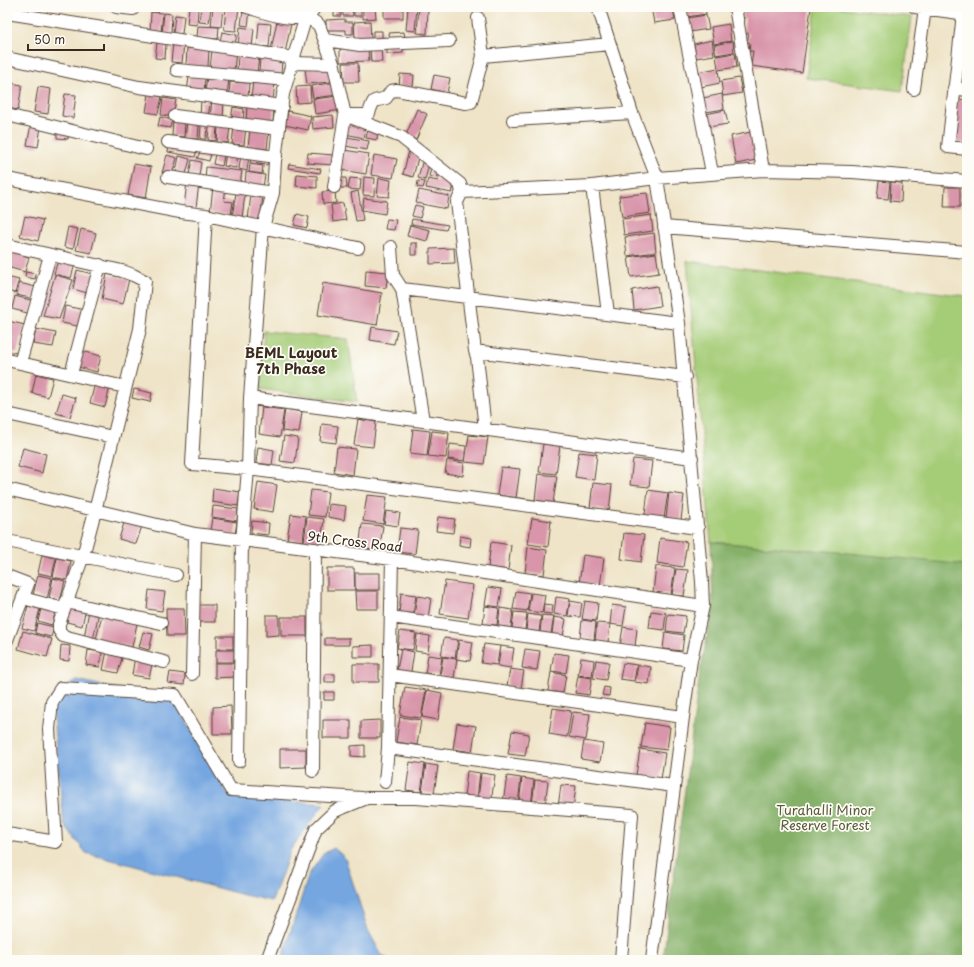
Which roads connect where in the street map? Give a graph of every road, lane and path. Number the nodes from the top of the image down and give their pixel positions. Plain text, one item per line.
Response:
1 (116, 7) edge
2 (134, 7) edge
3 (247, 7) edge
4 (598, 7) edge
5 (680, 7) edge
6 (735, 7) edge
7 (920, 8) edge
8 (264, 9) edge
9 (311, 10) edge
10 (7, 13) edge
11 (965, 14) edge
12 (478, 18) dead end
13 (964, 31) edge
14 (325, 40) junction
15 (449, 41) dead end
16 (610, 44) junction
17 (483, 56) junction
18 (7, 58) edge
19 (293, 61) junction
20 (333, 64) junction
21 (177, 70) dead end
22 (287, 80) junction
23 (954, 88) junction
24 (914, 89) dead end
25 (967, 90) edge
26 (282, 106) junction
27 (632, 113) junction
28 (7, 115) edge
29 (345, 115) junction
30 (175, 116) dead end
31 (513, 120) dead end
32 (279, 129) junction
33 (168, 142) dead end
34 (146, 149) dead end
35 (967, 149) edge
36 (276, 157) junction
37 (763, 170) junction
38 (712, 173) junction
39 (168, 177) dead end
40 (657, 178) junction
41 (7, 179) edge
42 (967, 181) edge
43 (592, 186) junction
44 (334, 187) dead end
45 (462, 192) junction
46 (273, 193) junction
47 (206, 215) junction
48 (263, 227) junction
49 (664, 227) junction
50 (7, 245) edge
51 (391, 247) dead end
52 (358, 248) dead end
53 (967, 252) edge
54 (50, 255) junction
55 (100, 266) junction
56 (402, 289) junction
57 (469, 297) junction
58 (608, 314) junction
59 (679, 323) junction
60 (475, 350) junction
61 (7, 360) edge
62 (20, 363) junction
63 (71, 374) junction
64 (685, 377) junction
65 (125, 386) junction
66 (250, 398) junction
67 (7, 414) edge
68 (423, 421) junction
69 (485, 429) junction
70 (113, 437) junction
71 (692, 458) junction
72 (248, 469) junction
73 (7, 489) edge
74 (95, 511) junction
75 (698, 528) junction
76 (195, 534) junction
77 (7, 541) edge
78 (242, 541) junction
79 (316, 550) junction
80 (83, 556) junction
81 (392, 559) junction
82 (176, 575) dead end
83 (7, 576) edge
84 (23, 598) junction
85 (65, 605) junction
86 (703, 606) junction
87 (391, 618) junction
88 (160, 623) dead end
89 (7, 640) edge
90 (691, 660) junction
91 (164, 662) dead end
92 (192, 674) dead end
93 (390, 675) junction
94 (683, 717) junction
95 (388, 748) junction
96 (239, 760) dead end
97 (314, 771) dead end
98 (385, 782) dead end
99 (674, 786) junction
100 (367, 798) junction
101 (7, 834) edge
102 (267, 960) edge
103 (621, 960) edge
104 (652, 960) edge

1 - 2 street
3 - 8 street
4 - 16 street
5 - 38 street
6 - 37 street
7 - 11 street
7 - 24 street
8 - 9 street
9 - 14 street
9 - 19 street
10 - 19 street
11 - 13 street
12 - 17 street
13 - 23 street
14 - 15 street
14 - 20 street
16 - 17 street
16 - 27 street
17 - 29 street
18 - 26 street
19 - 20 street
19 - 22 street
20 - 29 street
21 - 22 street
22 - 26 street
23 - 25 street
23 - 35 street
26 - 32 street
27 - 31 street
27 - 40 street
28 - 34 street
29 - 44 street
29 - 45 street
30 - 32 street
32 - 36 street
33 - 36 street
36 - 46 street
37 - 38 street
37 - 42 street
38 - 40 street
39 - 46 street
40 - 43 street
40 - 49 street
41 - 47 street
43 - 45 street
43 - 58 street
45 - 57 street
46 - 48 street
47 - 48 street
47 - 72 street
48 - 52 street
48 - 66 street
49 - 53 street
49 - 59 street
50 - 54 street
51 - 56 street
54 - 55 street
54 - 62 street
55 - 63 street
55 - 65 street
56 - 57 street
56 - 68 street
57 - 58 street
57 - 60 street
58 - 59 street
59 - 64 street
60 - 64 street
60 - 69 street
61 - 62 street
62 - 63 street
63 - 65 street
64 - 71 street
65 - 70 street
66 - 68 street
66 - 72 street
67 - 70 street
68 - 69 street
69 - 71 street
70 - 74 street
71 - 75 street
72 - 75 street
72 - 78 street
73 - 74 street, 9th Cross Road
74 - 76 street, 9th Cross Road
74 - 80 street
75 - 86 street
76 - 78 street, 9th Cross Road
76 - 92 street
77 - 80 street
78 - 79 street, 9th Cross Road
78 - 96 street
79 - 81 street, 9th Cross Road
79 - 97 street
80 - 82 street
80 - 85 street
81 - 86 street, 9th Cross Road
81 - 87 street
83 - 84 street
84 - 85 street
84 - 89 street
85 - 88 street
85 - 91 street
86 - 90 street
87 - 90 street
87 - 93 street
90 - 94 street
93 - 94 street
93 - 95 street
94 - 99 street
95 - 98 street
95 - 99 street
99 - 104 street
100 - 101 street
100 - 102 street
100 - 103 street

